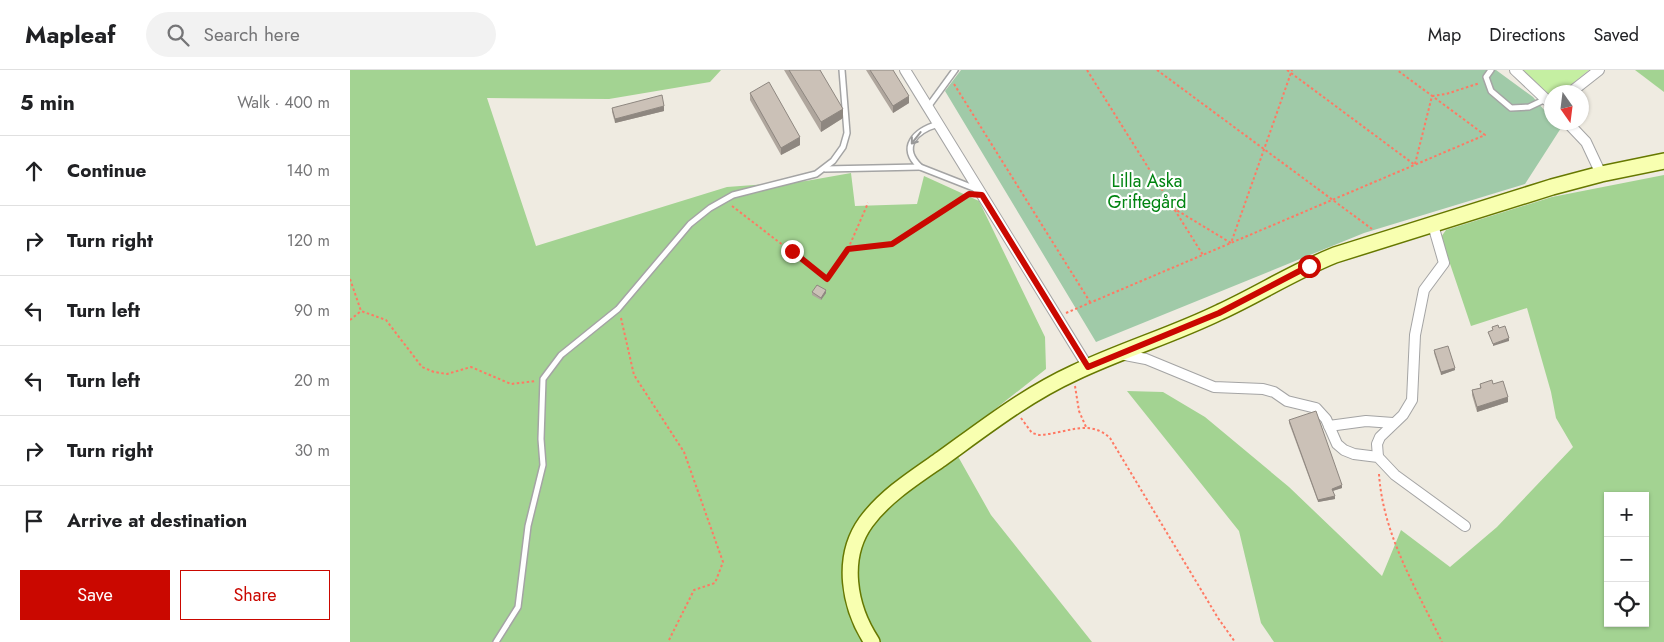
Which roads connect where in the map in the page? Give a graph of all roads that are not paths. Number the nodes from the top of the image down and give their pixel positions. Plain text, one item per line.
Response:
1 (842, 70) edge
2 (905, 70) edge
3 (955, 70) edge
4 (1491, 70) edge
5 (1515, 70) edge
6 (1600, 70) edge
7 (1580, 85) edge
8 (1544, 97) edge
9 (1544, 103) edge
10 (928, 107) junction
11 (938, 124) junction
12 (1575, 130) edge
13 (1664, 161) edge
14 (920, 167) junction
15 (825, 169) junction
16 (1601, 174) junction
17 (981, 192) junction
18 (1433, 225) junction
19 (1119, 353) junction
20 (1088, 367) junction
21 (1393, 422) junction
22 (1329, 426) junction
23 (1378, 457) junction
24 (1465, 526) dead end
25 (496, 642) edge
26 (872, 642) edge

1 - 15 lane
2 - 10 street
3 - 10 lane
4 - 9 lane
5 - 8 street
6 - 7 street
10 - 11 street
11 -> 14 lane
11 - 17 street
12 - 16 street
13 - 16 street
14 - 15 lane
14 - 17 lane
15 - 25 lane
16 - 18 street
17 - 20 street
18 - 19 street
18 - 21 street
19 - 20 street
19 - 22 street
20 - 26 street
21 - 22 street
21 - 23 street
22 - 23 street
23 - 24 street

